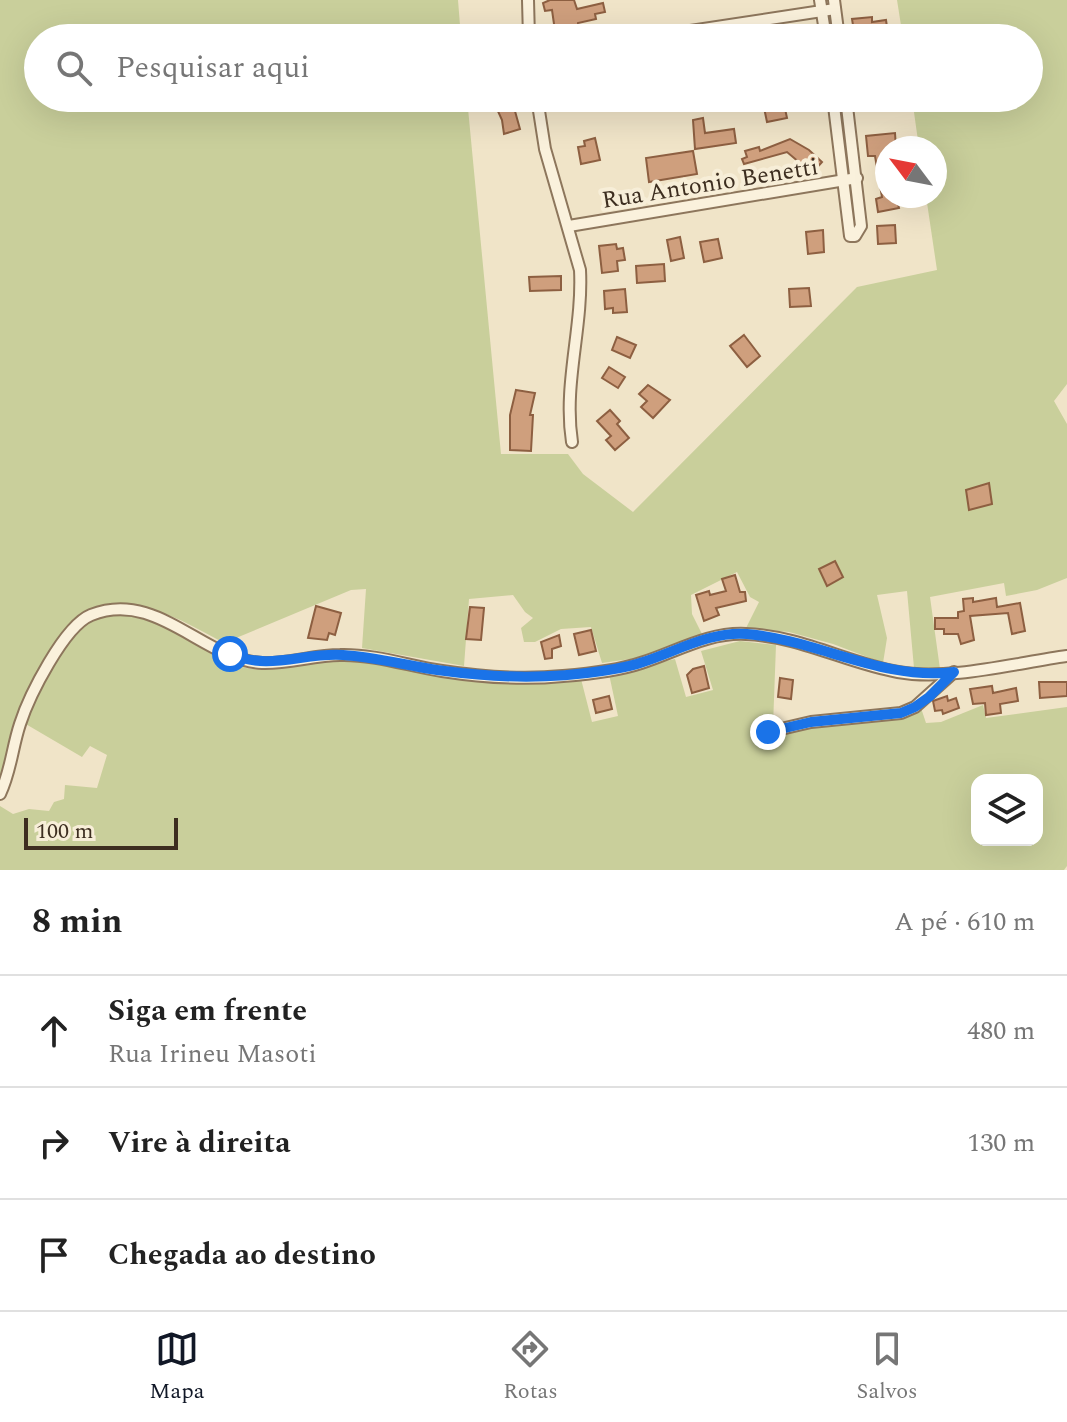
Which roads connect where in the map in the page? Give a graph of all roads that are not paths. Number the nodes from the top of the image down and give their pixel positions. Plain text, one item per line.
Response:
1 (528, 0) edge
2 (834, 4) edge
3 (821, 5) edge
4 (529, 24) edge
5 (719, 24) edge
6 (837, 24) edge
7 (539, 112) edge
8 (835, 112) edge
9 (848, 112) edge
10 (857, 178) junction
11 (844, 180) junction
12 (569, 226) junction
13 (572, 442) dead end
14 (1067, 656) edge
15 (954, 672) junction
16 (768, 732) dead end
17 (0, 794) edge

1 - 4 street
2 - 3 street
2 - 6 street
3 - 5 street
7 - 12 street
8 - 11 street
9 - 10 street
10 - 11 street, Rua Antonio Benetti
10 - 11 street
11 - 12 street, Rua Antonio Benetti
12 - 13 street
14 - 15 street
15 - 16 street
15 - 17 street

